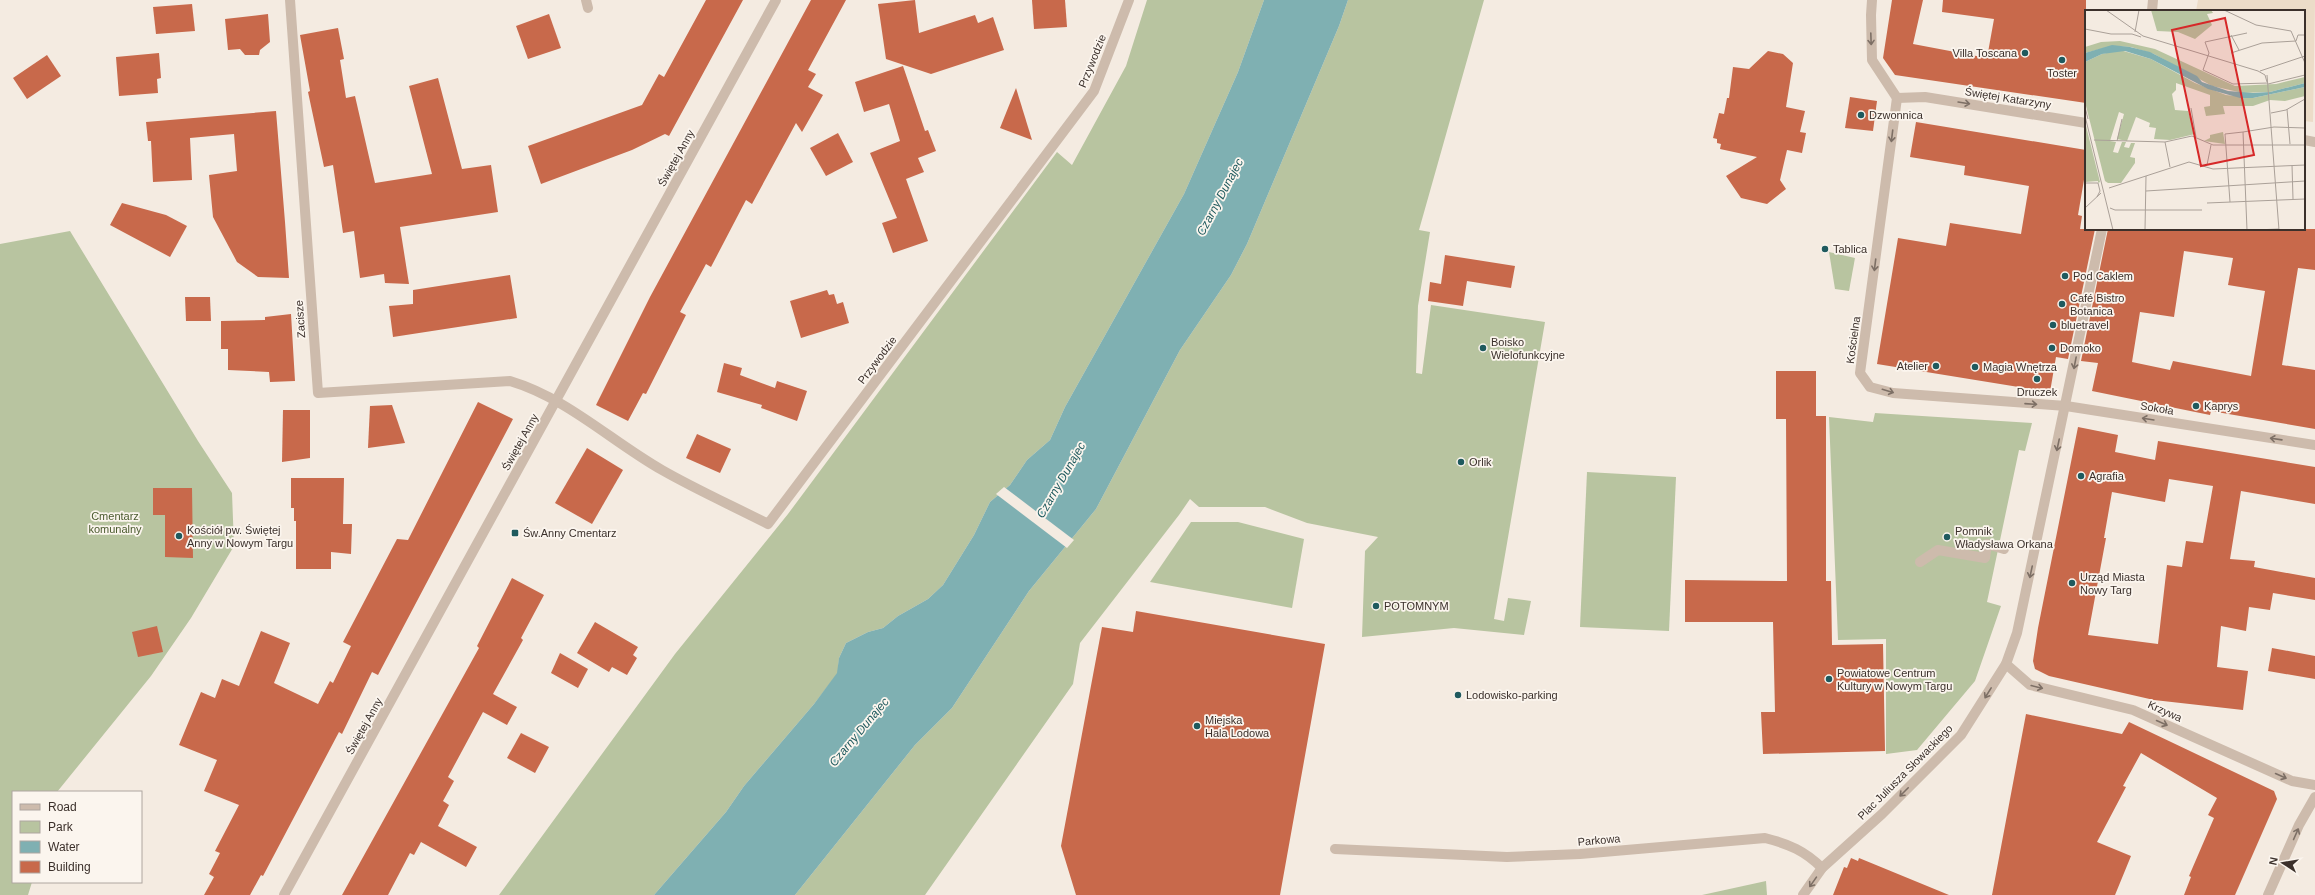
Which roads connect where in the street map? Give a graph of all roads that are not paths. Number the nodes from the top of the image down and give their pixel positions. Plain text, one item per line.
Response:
1 (290, 0) edge
2 (776, 0) edge
3 (1129, 0) edge
4 (1872, 0) edge
5 (2153, 0) edge
6 (2152, 10) edge
7 (1897, 98) junction
8 (2085, 123) edge
9 (2305, 140) edge
10 (2315, 142) edge
11 (2102, 230) edge
12 (557, 401) junction
13 (2066, 406) junction
14 (2315, 445) edge
15 (2004, 549) dead end
16 (1920, 562) dead end
17 (2006, 664) junction
18 (2315, 785) edge
19 (2315, 797) edge
20 (1335, 849) dead end
21 (1822, 868) junction
22 (284, 895) edge
23 (1803, 895) edge
24 (2268, 895) edge

1 - 12 street, Zacisze
2 - 12 street, Świętej Anny
3 - 12 street, Przywodzie
4 -> 7 street
5 - 6 street
7 -> 8 street, Świętej Katarzyny
7 -> 13 street, Kościelna
9 - 10 street
11 -> 13 street, Plac Juliusza Słowackiego
12 - 22 street, Świętej Anny
14 -> 13 street, Sokoła
13 -> 17 street, Plac Juliusza Słowackiego
15 - 16 street
17 -> 18 street, Krzywa
17 -> 21 street, Plac Juliusza Słowackiego
24 -> 19 street
20 - 21 street, Parkowa
21 -> 23 street

